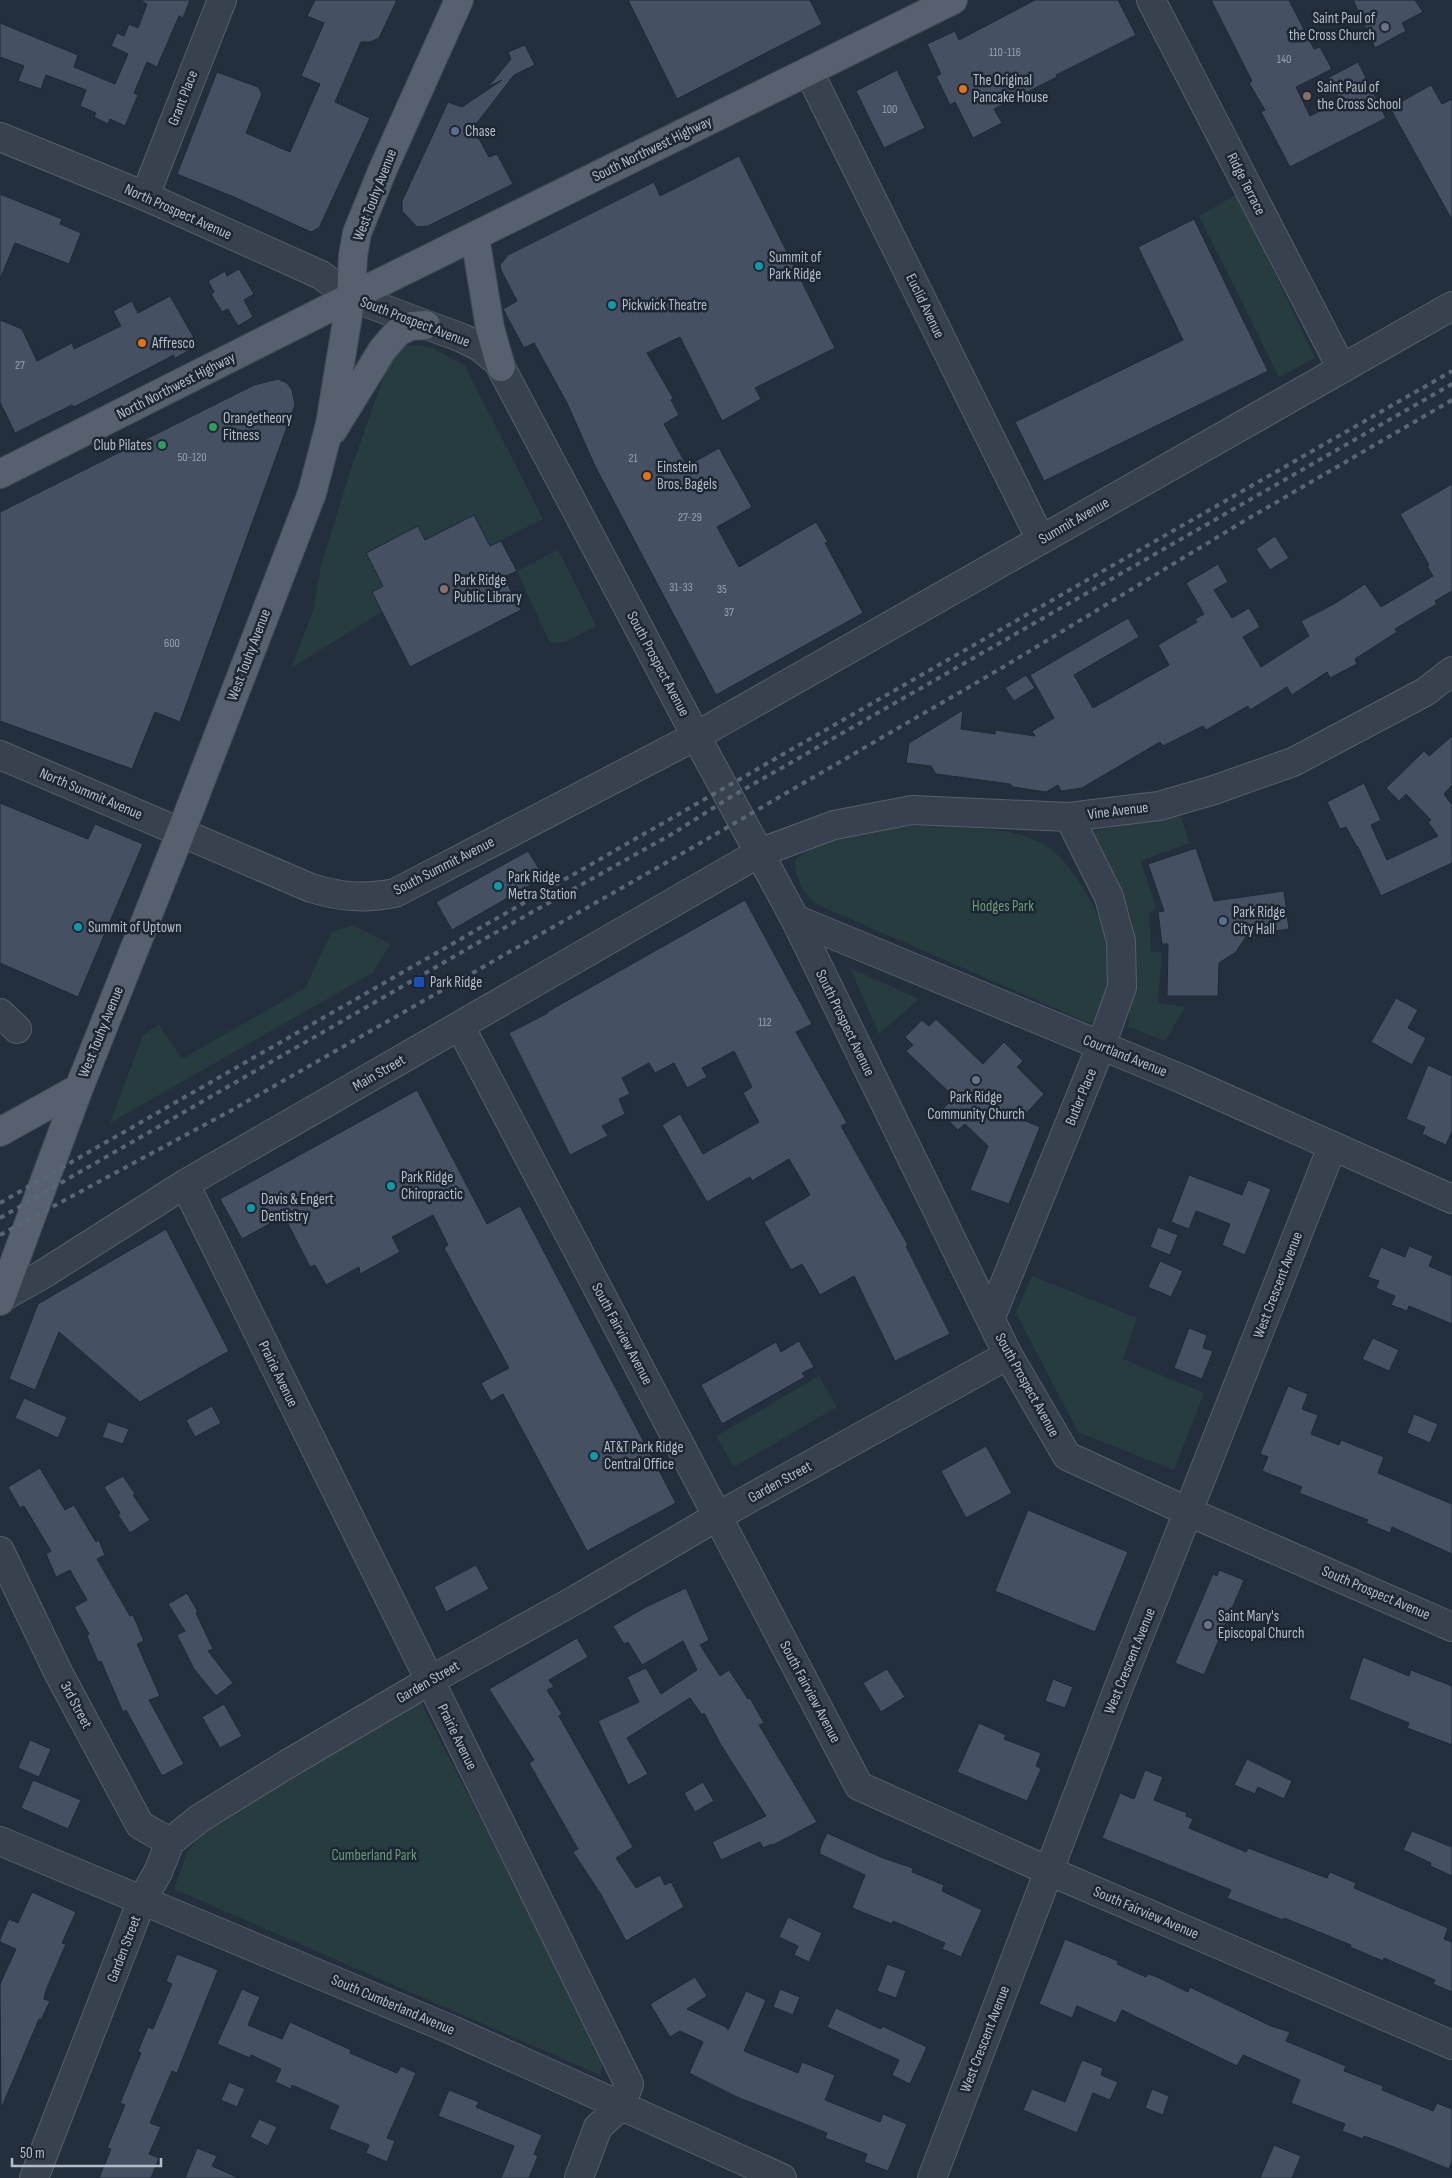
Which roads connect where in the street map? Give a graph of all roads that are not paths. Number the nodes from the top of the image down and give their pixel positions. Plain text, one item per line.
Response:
1 (222, 0) edge
2 (459, 0) edge
3 (953, 0) edge
4 (1151, 0) edge
5 (809, 72) junction
6 (0, 137) edge
7 (145, 196) junction
8 (475, 237) junction
9 (351, 297) junction
10 (1452, 306) edge
11 (426, 325) junction
12 (501, 367) junction
13 (1342, 369) junction
14 (325, 442) junction
15 (0, 474) edge
16 (1041, 540) junction
17 (1452, 671) edge
18 (696, 736) junction
19 (0, 755) edge
20 (1069, 817) junction
21 (181, 832) junction
22 (759, 853) junction
23 (795, 919) junction
24 (460, 1026) junction
25 (1102, 1046) junction
26 (79, 1088) junction
27 (0, 1132) edge
28 (1332, 1146) junction
29 (185, 1184) junction
30 (1452, 1199) edge
31 (1, 1299) edge
32 (991, 1317) junction
33 (1008, 1355) junction
34 (1189, 1512) junction
35 (718, 1516) junction
36 (0, 1551) edge
37 (1452, 1627) edge
38 (429, 1681) junction
39 (0, 1841) edge
40 (170, 1842) junction
41 (1049, 1871) junction
42 (142, 1900) junction
43 (1452, 2045) edge
44 (621, 2106) junction
45 (34, 2178) edge
46 (579, 2178) edge
47 (782, 2178) edge
48 (932, 2178) edge

1 - 7 street, Grant Place
2 - 9 main road, West Touhy Avenue
3 - 5 main road, South Northwest Highway
4 - 13 street, Ridge Terrace
5 - 8 main road, South Northwest Highway
5 - 16 street, Euclid Avenue
6 - 7 street, North Prospect Avenue
7 - 9 street, North Prospect Avenue
8 - 9 main road, South Northwest Highway
8 - 12 main road
9 - 11 street, South Prospect Avenue
9 - 14 main road, West Touhy Avenue
9 - 15 main road, North Northwest Highway
10 - 13 street, Summit Avenue
11 - 12 street, South Prospect Avenue
11 - 14 main road
12 - 18 street, South Prospect Avenue
13 - 16 street, Summit Avenue
14 - 21 main road, West Touhy Avenue
16 - 18 street, Summit Avenue
17 - 20 street, Vine Avenue
18 - 21 street, South Summit Avenue
18 - 22 street, South Prospect Avenue
19 - 21 street, North Summit Avenue
20 - 22 street, Vine Avenue
20 - 25 street, Butler Place
21 - 26 main road, West Touhy Avenue
22 - 23 street, South Prospect Avenue
22 - 24 street, Main Street
23 - 25 street, Courtland Avenue
23 - 32 street, South Prospect Avenue
24 - 29 street, Main Street
24 - 35 street, South Fairview Avenue
25 - 28 street, Courtland Avenue
25 - 32 street, Butler Place
26 - 27 main road
26 - 31 main road, West Touhy Avenue
28 - 30 street, Courtland Avenue
28 - 34 street, West Crescent Avenue
29 - 31 street, Main Street
29 - 38 street, Prairie Avenue
32 - 33 street, South Prospect Avenue
33 - 34 street, South Prospect Avenue
33 - 35 street, Garden Street
34 - 37 street, South Prospect Avenue
34 - 41 street, West Crescent Avenue
35 - 38 street, Garden Street
35 - 41 street, South Fairview Avenue
36 - 40 street, 3rd Street
38 - 40 street, Garden Street
38 - 44 street, Prairie Avenue
39 - 42 street, South Cumberland Avenue
40 - 42 street, Garden Street
41 - 43 street, South Fairview Avenue
41 - 48 street, West Crescent Avenue
42 - 44 street, South Cumberland Avenue
42 - 45 street, Garden Street
44 - 46 street
44 - 47 street, South Cumberland Avenue

